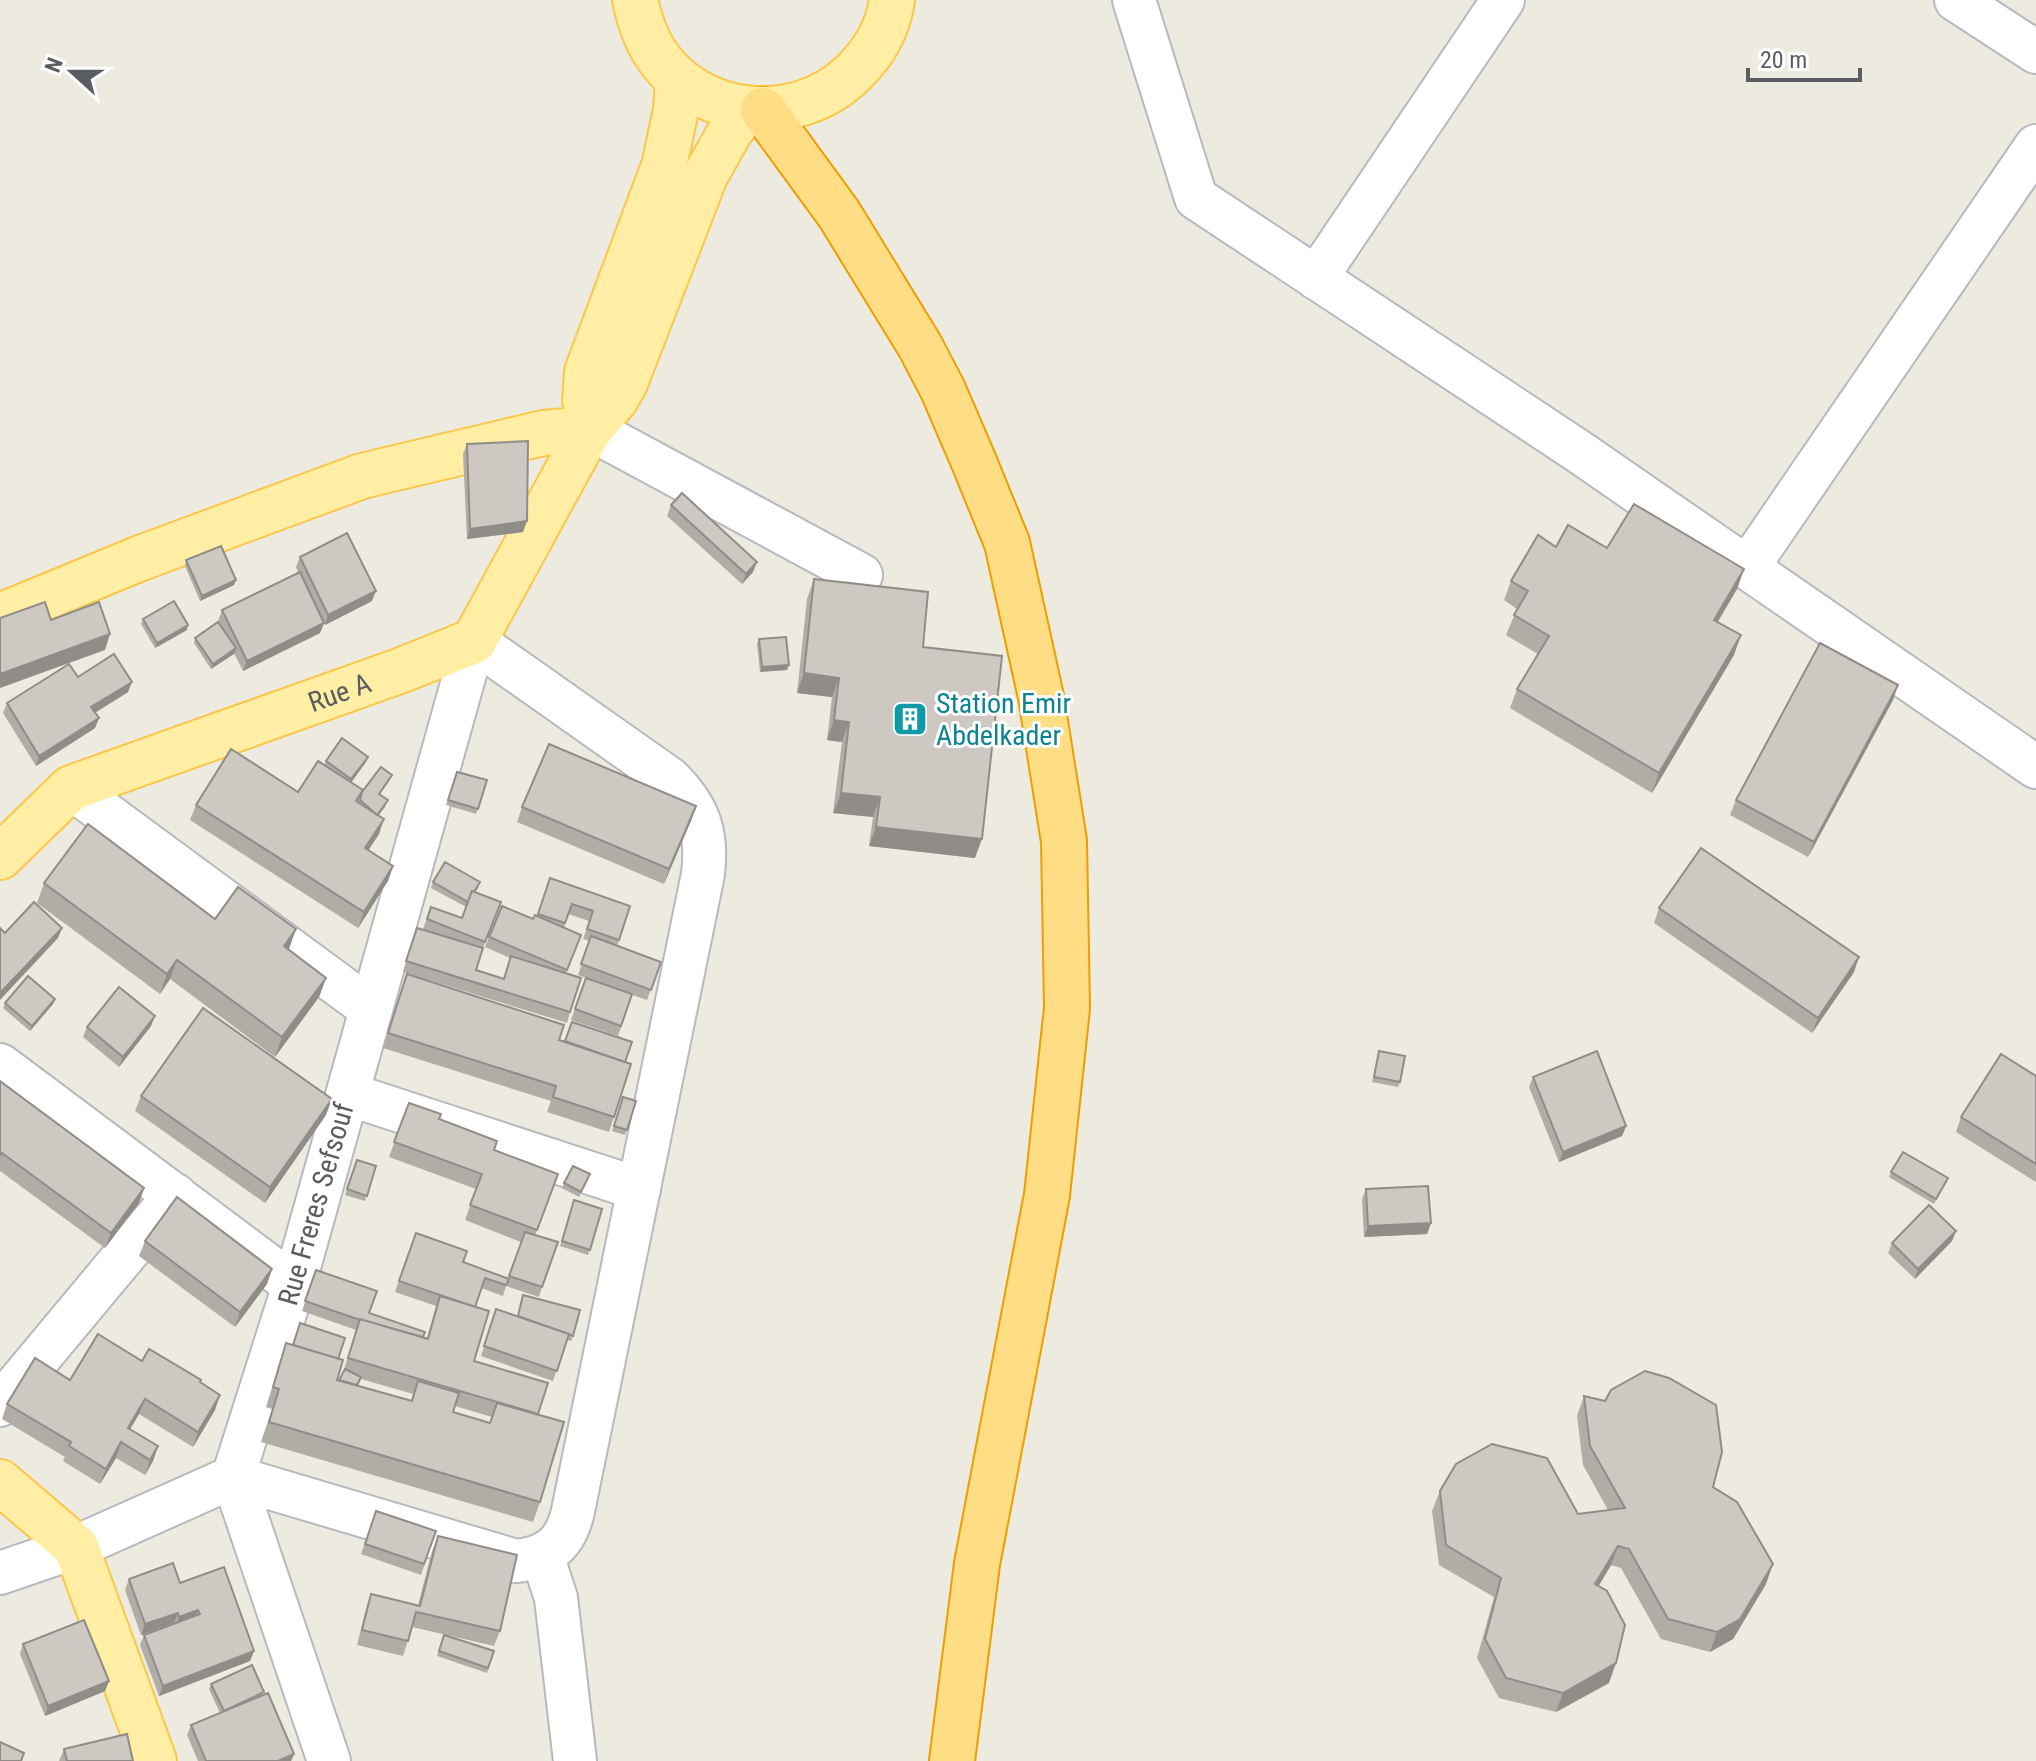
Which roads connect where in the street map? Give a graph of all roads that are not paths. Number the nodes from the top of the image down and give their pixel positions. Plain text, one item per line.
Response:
1 (635, 0) edge
2 (892, 0) edge
3 (1134, 0) edge
4 (1503, 0) edge
5 (1956, 0) edge
6 (2036, 52) edge
7 (678, 79) junction
8 (756, 110) junction
9 (2036, 146) edge
10 (1316, 278) junction
11 (590, 429) junction
12 (1747, 568) junction
13 (861, 575) dead end
14 (0, 616) edge
15 (474, 641) junction
16 (2036, 767) edge
17 (71, 788) junction
18 (0, 857) edge
19 (371, 1009) junction
20 (0, 1065) edge
21 (348, 1094) junction
22 (639, 1189) junction
23 (175, 1195) junction
24 (294, 1285) junction
25 (0, 1405) edge
26 (233, 1477) junction
27 (0, 1482) edge
28 (76, 1547) junction
29 (542, 1555) junction
30 (0, 1573) edge
31 (154, 1761) edge
32 (329, 1761) edge
33 (575, 1761) edge
34 (952, 1761) edge

1 - 7 main road
2 - 8 main road
3 - 10 street
4 - 10 street
5 - 6 street
7 - 8 main road
7 - 11 main road
8 - 11 main road
8 - 34 highway
9 - 12 street
10 - 12 street
11 - 13 street
11 - 14 main road
11 - 15 main road
12 - 16 street
15 - 17 main road, Rue A
15 - 19 street, Rue Freres Sefsouf
15 - 22 street
17 - 18 main road, Rue A
17 - 19 street
19 - 21 street, Rue Freres Sefsouf
20 - 23 street
21 - 22 street
21 - 24 street, Rue Freres Sefsouf
22 - 29 street
23 - 24 street
23 - 25 street
24 - 26 street, Rue Freres Sefsouf
26 - 28 street
26 - 29 street
26 - 32 street
27 - 28 main road
28 - 30 street
28 - 31 main road
29 - 33 street

